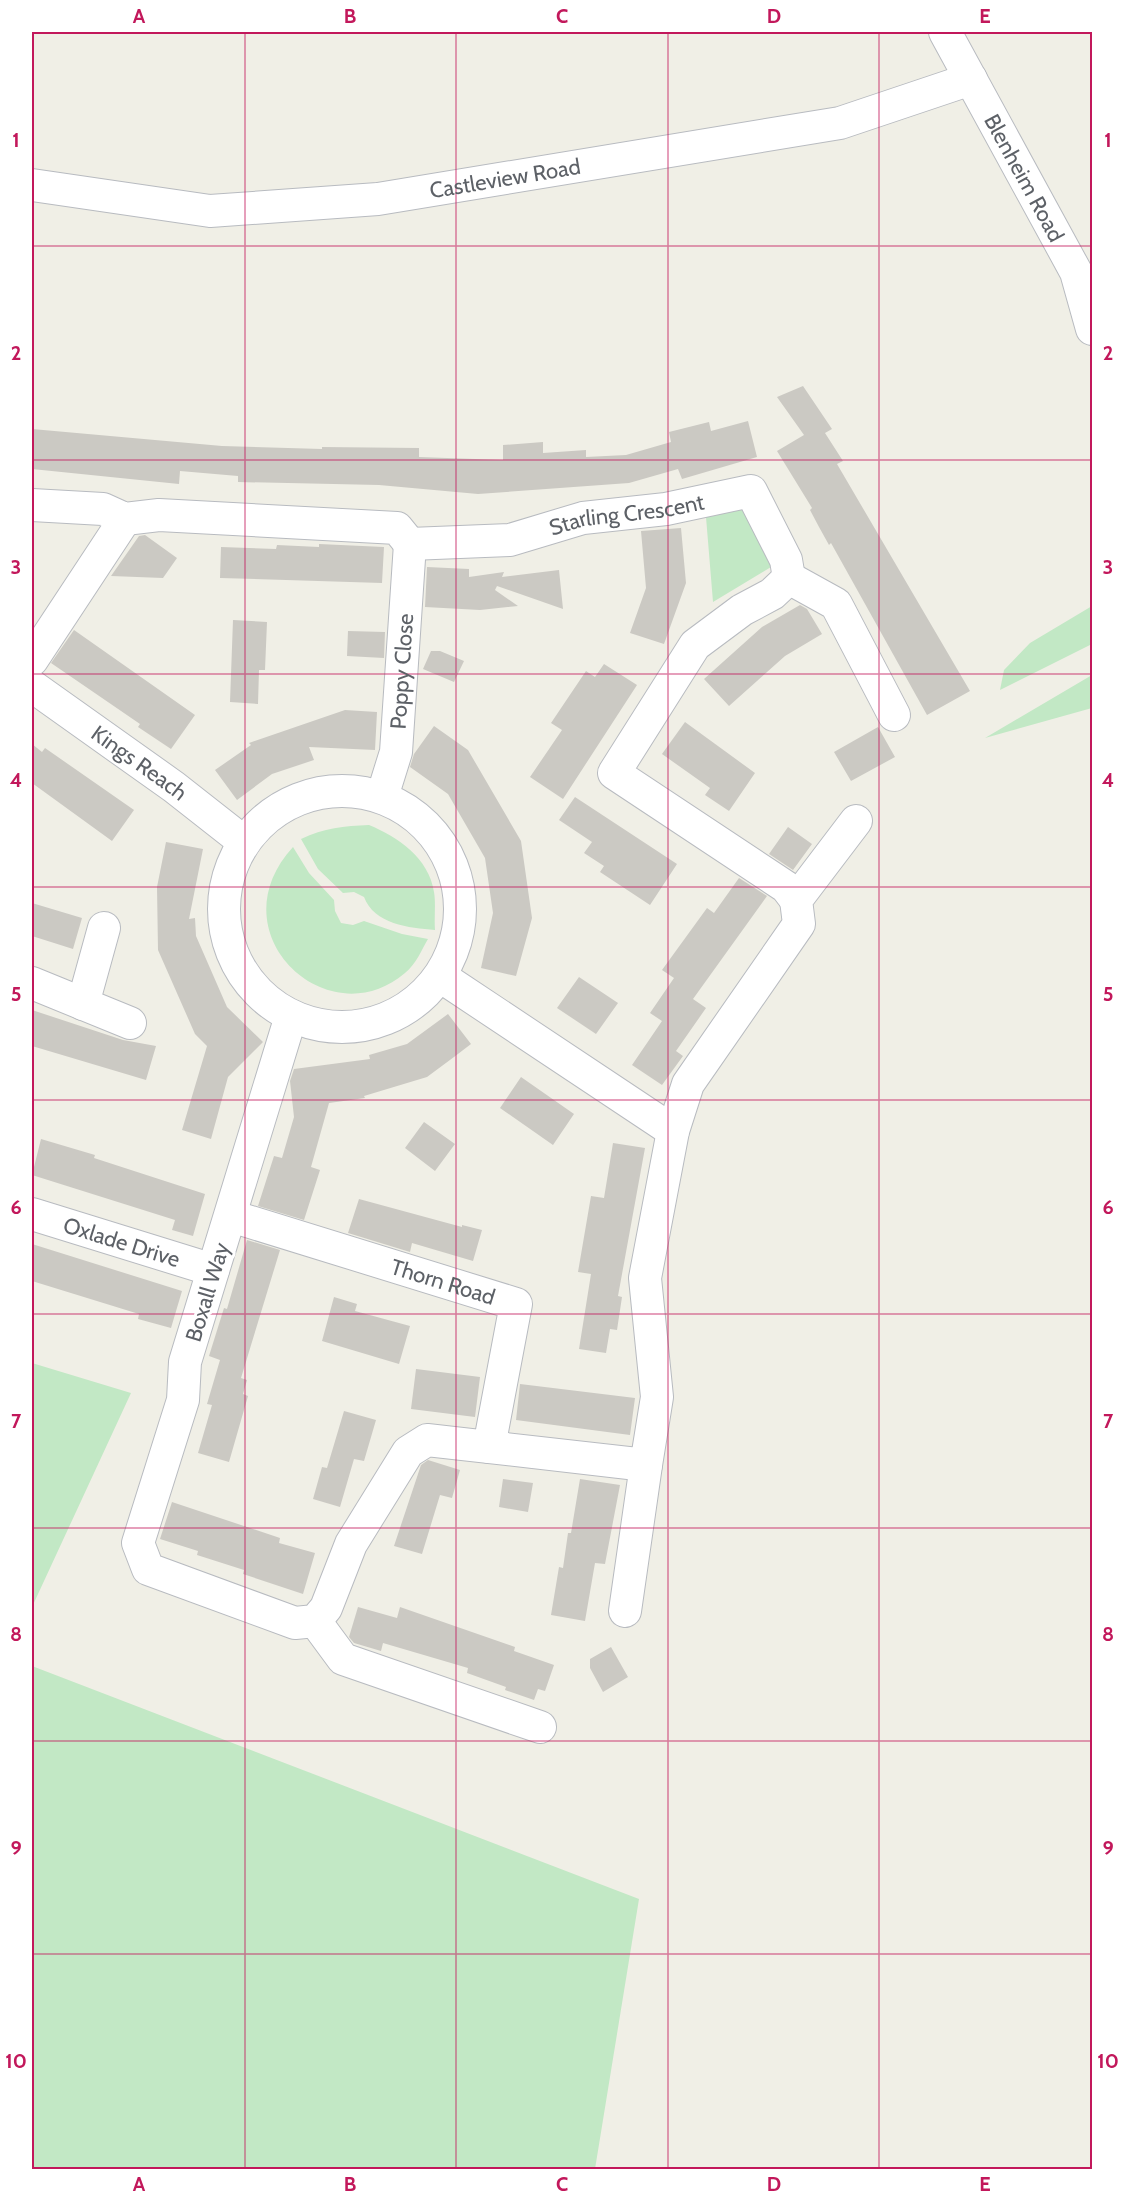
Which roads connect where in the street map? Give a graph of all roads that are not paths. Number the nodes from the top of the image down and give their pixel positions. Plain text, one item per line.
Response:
1 (945, 32) edge
2 (971, 80) junction
3 (32, 185) edge
4 (1092, 329) edge
5 (32, 505) edge
6 (125, 519) junction
7 (410, 544) junction
8 (789, 578) junction
9 (32, 660) edge
10 (32, 686) edge
11 (894, 715) dead end
12 (382, 797) junction
13 (856, 821) dead end
14 (244, 842) junction
15 (796, 900) junction
16 (104, 928) dead end
17 (440, 976) junction
18 (32, 982) edge
19 (83, 1004) junction
20 (291, 1016) junction
21 (130, 1023) dead end
22 (673, 1131) junction
23 (32, 1214) edge
24 (231, 1216) junction
25 (213, 1270) junction
26 (489, 1447) junction
27 (646, 1466) junction
28 (625, 1611) dead end
29 (315, 1621) junction
30 (540, 1727) dead end

1 - 2 street, Blenheim Road
2 - 3 street, Castleview Road
2 - 4 street, Blenheim Road
5 - 6 street
6 - 7 street
6 - 9 street
7 - 8 street, Starling Crescent
7 - 12 street, Poppy Close
8 - 11 street
8 - 15 street
10 - 14 street, Kings Reach
12 - 14 street
12 - 17 street
13 - 15 street
14 - 20 street
15 - 22 street
16 - 19 street
17 - 20 street
17 - 22 street
18 - 19 street
19 - 21 street
20 - 24 street, Boxall Way
22 - 27 street
23 - 25 street, Oxlade Drive
24 - 25 street, Boxall Way
24 - 26 street, Thorn Road
25 - 29 street, Boxall Way
26 - 27 street
26 - 29 street
27 - 28 street
29 - 30 street

